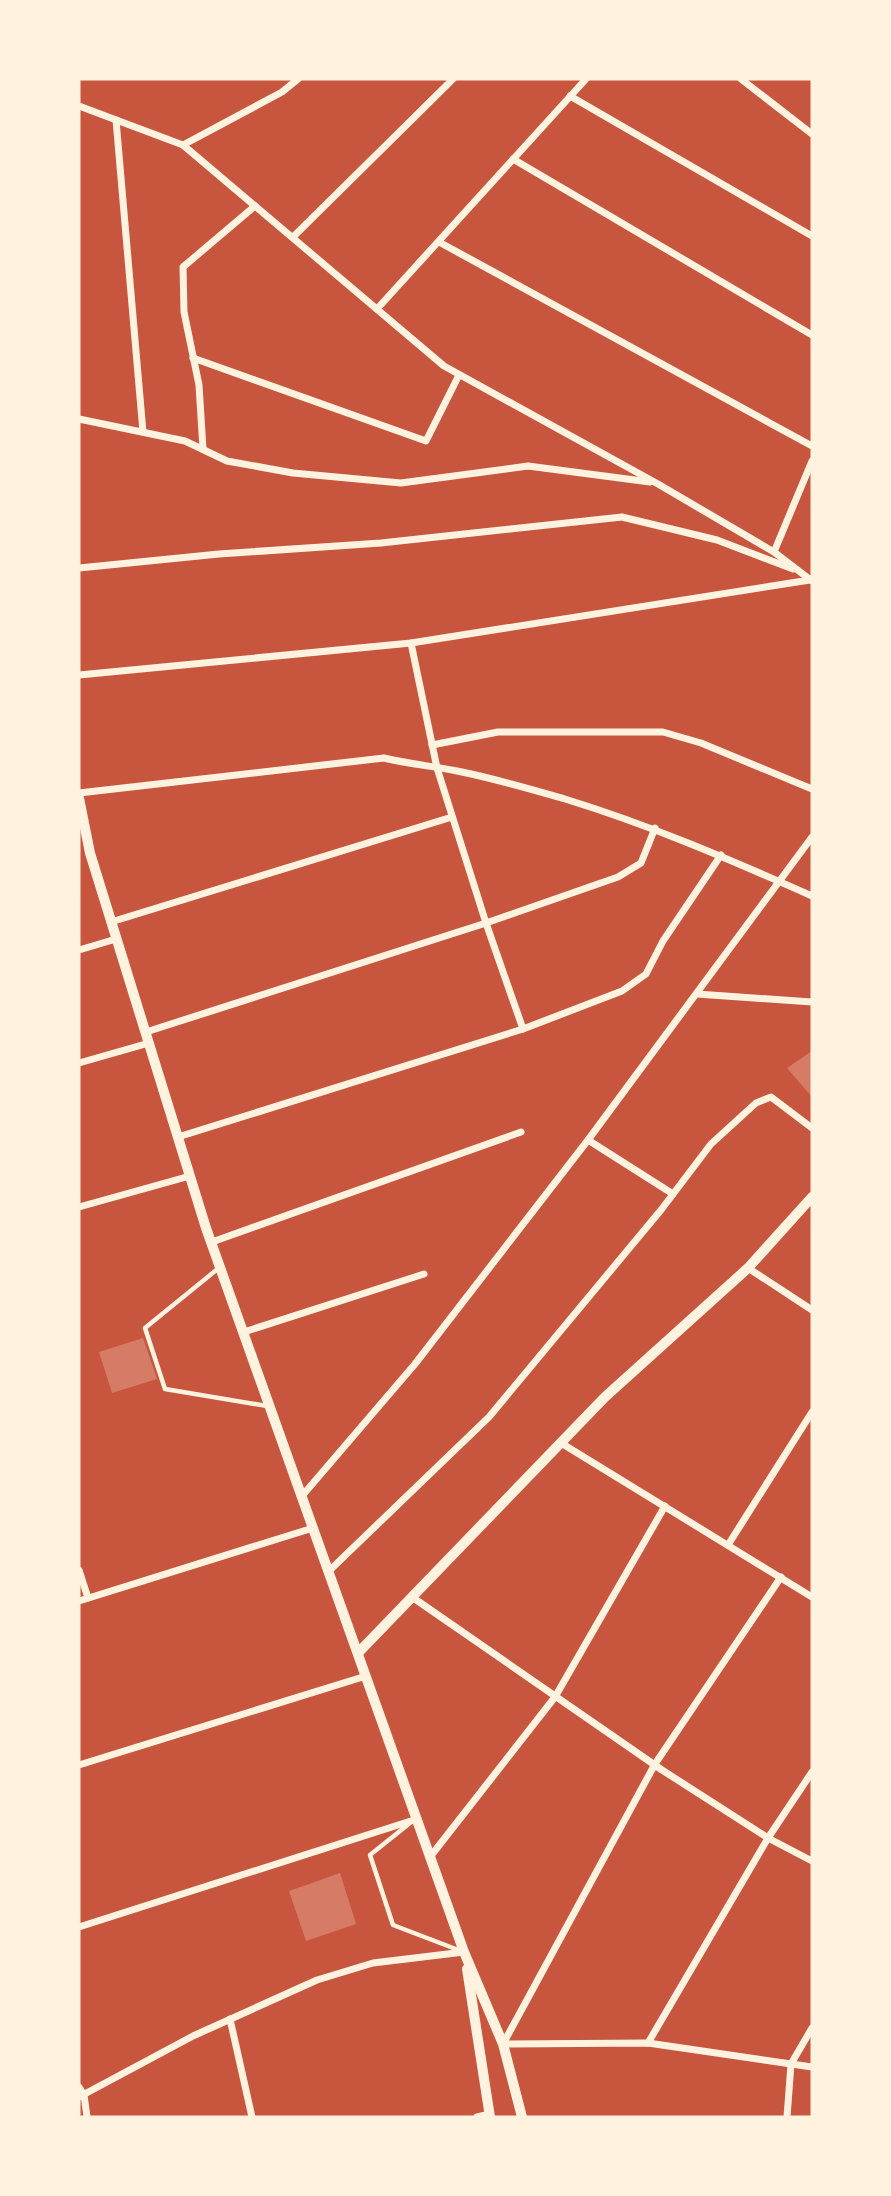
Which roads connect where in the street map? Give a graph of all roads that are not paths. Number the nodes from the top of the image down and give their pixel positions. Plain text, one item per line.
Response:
1 (298, 79) edge
2 (453, 79) edge
3 (586, 79) edge
4 (741, 79) edge
5 (570, 96) junction
6 (79, 106) edge
7 (116, 120) junction
8 (812, 134) edge
9 (183, 145) junction
10 (513, 159) junction
11 (255, 206) junction
12 (812, 236) edge
13 (293, 237) junction
14 (439, 242) junction
15 (377, 309) junction
16 (812, 335) edge
17 (193, 358) junction
18 (459, 375) junction
19 (79, 419) edge
20 (144, 432) junction
21 (812, 446) edge
22 (203, 449) junction
23 (812, 461) edge
24 (658, 484) junction
25 (774, 552) junction
26 (79, 568) edge
27 (793, 569) junction
28 (811, 581) edge
29 (411, 643) junction
30 (79, 675) edge
31 (432, 745) junction
32 (437, 768) junction
33 (812, 789) edge
34 (79, 795) edge
35 (452, 817) junction
36 (655, 828) junction
37 (812, 837) edge
38 (721, 855) junction
39 (781, 882) junction
40 (812, 896) edge
41 (111, 922) junction
42 (486, 923) junction
43 (117, 939) junction
44 (79, 950) edge
45 (697, 995) junction
46 (812, 1002) edge
47 (523, 1029) junction
48 (145, 1032) junction
49 (149, 1043) junction
50 (79, 1063) edge
51 (812, 1128) edge
52 (521, 1132) dead end
53 (178, 1137) junction
54 (588, 1140) junction
55 (190, 1176) junction
56 (673, 1194) junction
57 (812, 1197) edge
58 (79, 1207) edge
59 (212, 1242) junction
60 (220, 1266) junction
61 (748, 1268) junction
62 (424, 1274) dead end
63 (812, 1310) edge
64 (244, 1332) junction
65 (270, 1407) junction
66 (812, 1412) edge
67 (561, 1443) junction
68 (302, 1496) junction
69 (665, 1506) junction
70 (313, 1528) junction
71 (728, 1545) junction
72 (79, 1570) edge
73 (328, 1571) junction
74 (781, 1577) junction
75 (412, 1597) junction
76 (812, 1597) edge
77 (88, 1598) junction
78 (79, 1601) edge
79 (358, 1653) junction
80 (366, 1676) junction
81 (555, 1697) junction
82 (654, 1764) junction
83 (79, 1765) edge
84 (812, 1772) edge
85 (417, 1819) junction
86 (768, 1838) junction
87 (430, 1857) junction
88 (812, 1861) edge
89 (79, 1927) edge
90 (464, 1952) junction
91 (230, 2020) junction
92 (812, 2028) edge
93 (648, 2043) junction
94 (503, 2044) junction
95 (791, 2064) junction
96 (812, 2067) edge
97 (79, 2087) edge
98 (81, 2096) edge
99 (490, 2116) edge
100 (87, 2117) edge
101 (252, 2117) edge
102 (477, 2117) edge
103 (522, 2117) edge
104 (787, 2117) edge

1 - 9 street
2 - 13 street
3 - 5 street
4 - 8 street
5 - 10 street
5 - 12 street
6 - 7 street
7 - 9 street
7 - 20 street
9 - 11 street
10 - 14 street
10 - 16 street
11 - 13 street
11 - 17 street
13 - 15 street
14 - 15 street
14 - 21 street
15 - 18 street
17 - 18 street
17 - 22 street
18 - 24 street
19 - 20 street
20 - 22 street
22 - 24 street
23 - 25 street
24 - 25 street
25 - 27 street
26 - 27 street
27 - 28 street
28 - 29 street
29 - 30 street
29 - 31 street
31 - 32 street
31 - 33 street
32 - 34 street
32 - 35 street
32 - 36 street
34 - 41 street
35 - 41 street
35 - 42 street
36 - 38 street
36 - 42 street
37 - 39 street
38 - 39 street
38 - 47 street
39 - 40 street
39 - 45 street
41 - 43 street
42 - 47 street
42 - 48 street
43 - 44 street
43 - 48 street
45 - 46 street
45 - 54 street
47 - 53 street
48 - 49 street
49 - 50 street
49 - 53 street
51 - 56 street
52 - 59 street
53 - 55 street
54 - 56 street
54 - 68 street
55 - 58 street
55 - 59 street
56 - 73 street
57 - 61 street
59 - 60 street
60 - 64 street
60 - 65 lane
61 - 63 street
61 - 67 street
62 - 64 street
64 - 65 street
65 - 68 street
66 - 71 street
67 - 69 street
67 - 75 street
68 - 70 street
69 - 71 street
69 - 81 street
70 - 73 street
70 - 77 street
71 - 74 street
72 - 77 street
73 - 79 street
74 - 76 street
74 - 82 street
75 - 79 street
75 - 81 street
77 - 78 street
79 - 80 street
80 - 83 street
80 - 85 street
81 - 82 street
81 - 87 street
82 - 86 street
82 - 94 street
84 - 86 street
85 - 87 street
85 - 89 street
85 - 90 lane
86 - 88 street
86 - 93 street
87 - 90 street
90 - 91 street
90 - 94 street
90 - 99 street
91 - 98 street
91 - 101 street
92 - 95 street
93 - 94 street
93 - 95 street
94 - 103 street
95 - 96 street
95 - 104 street
97 - 98 street
98 - 100 street
99 - 102 street

